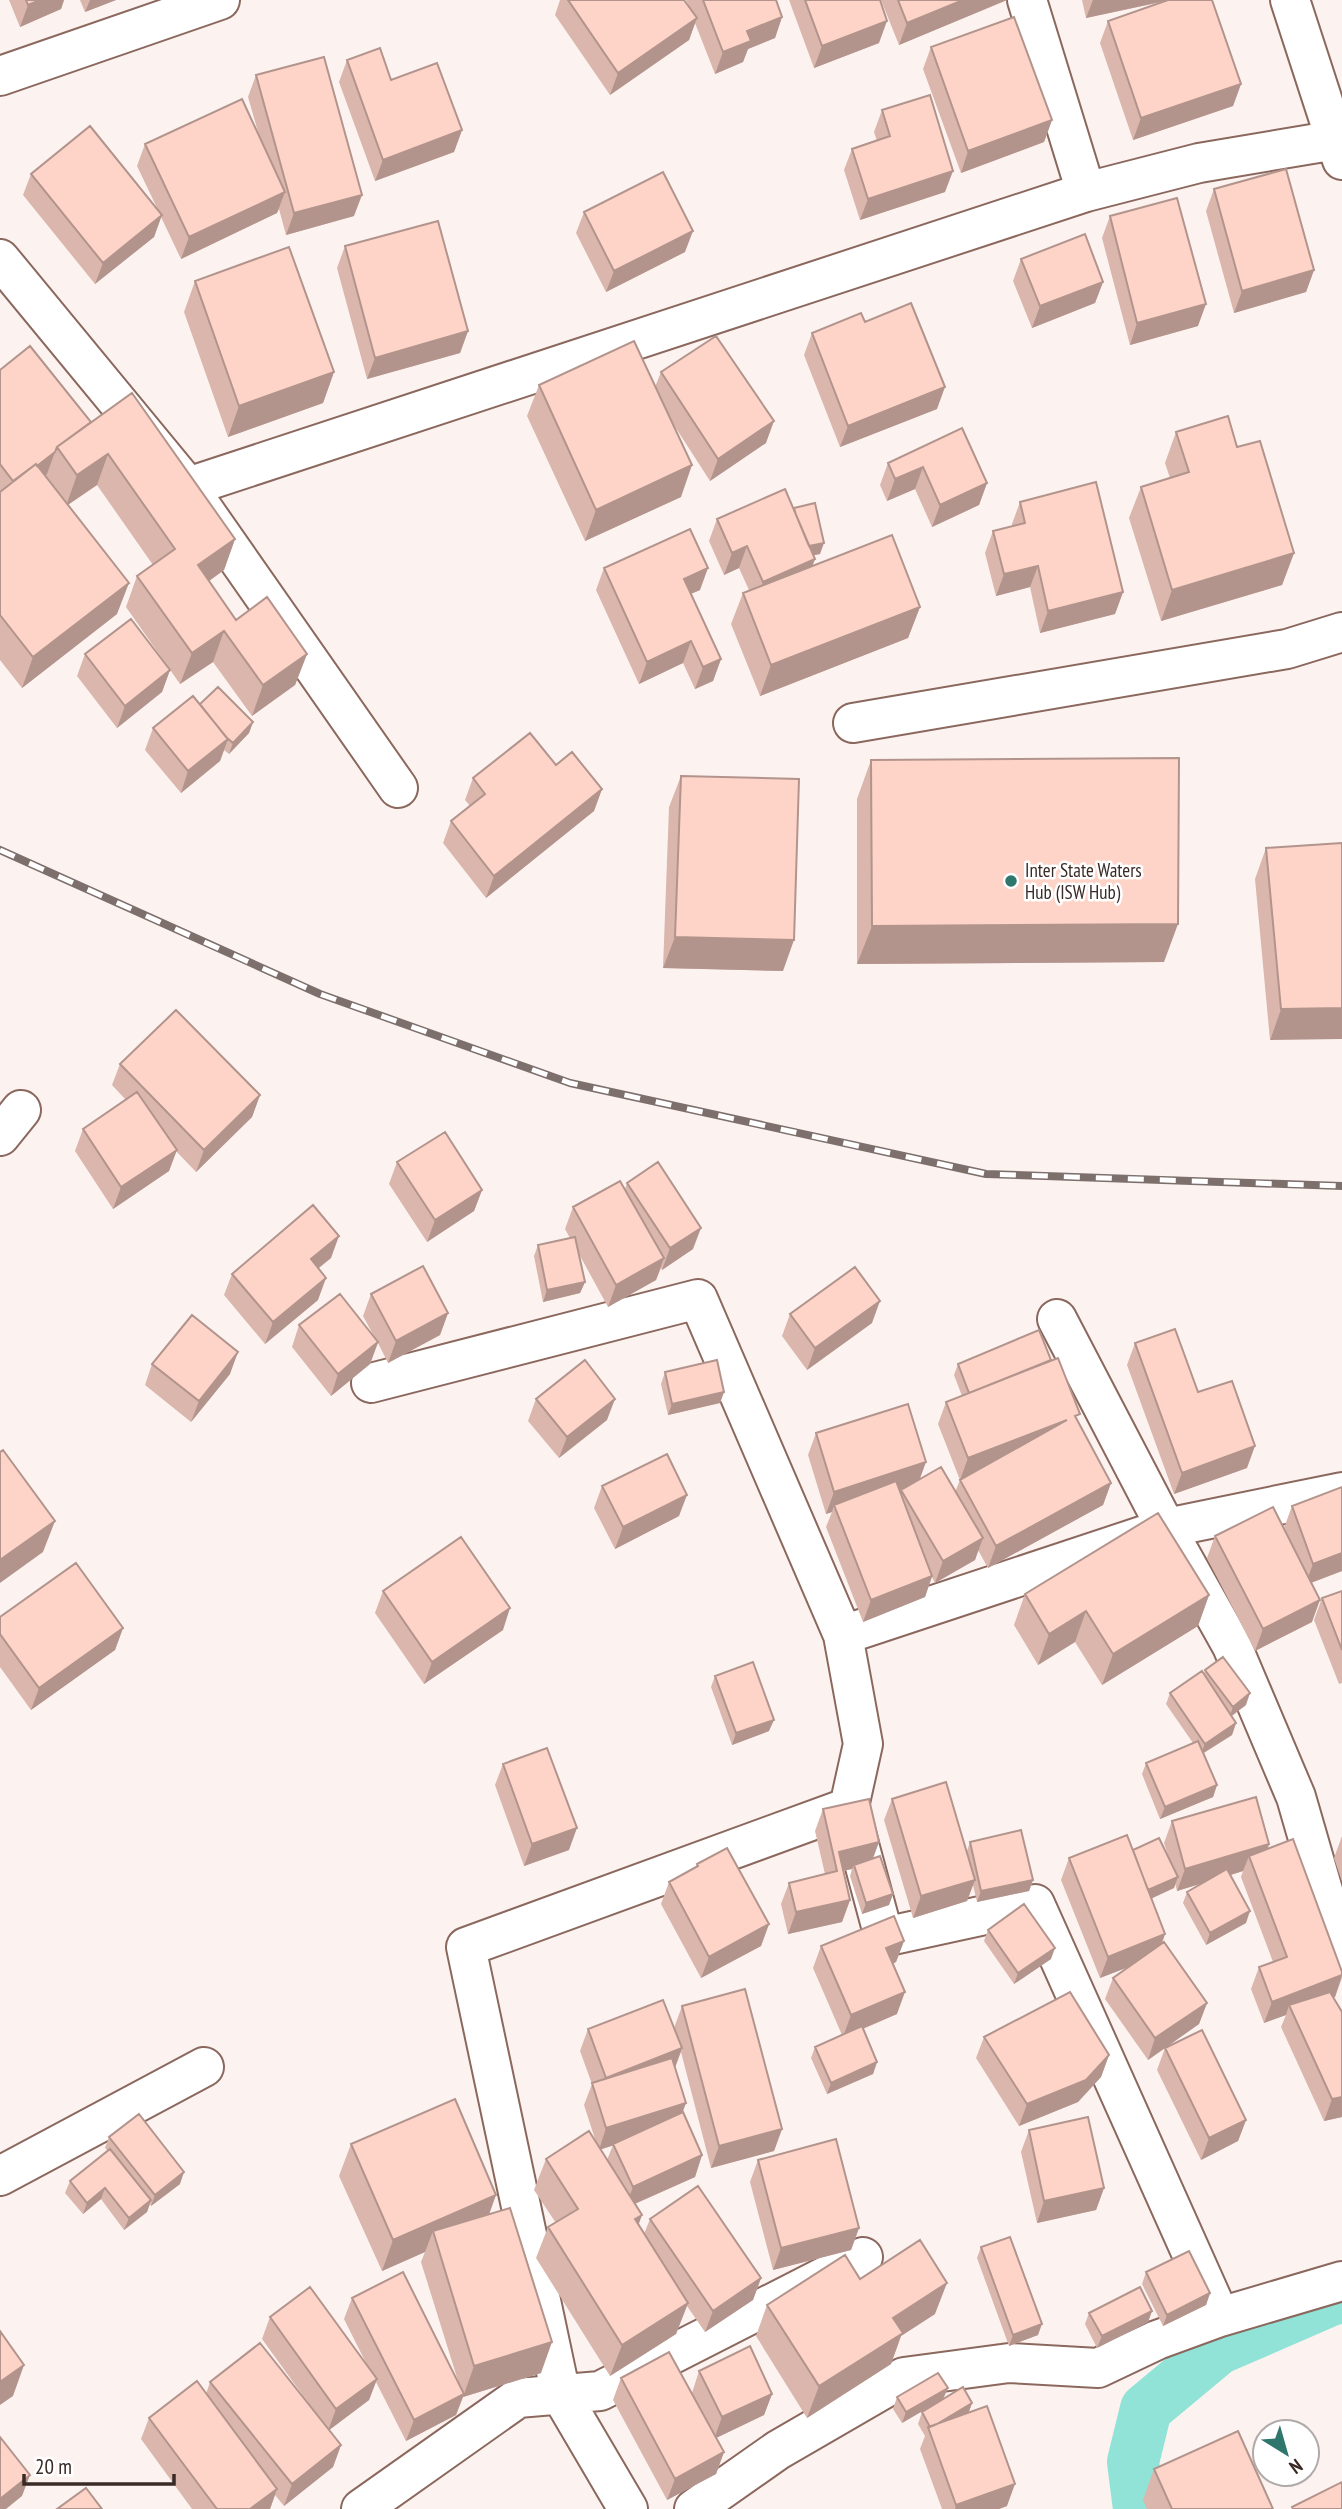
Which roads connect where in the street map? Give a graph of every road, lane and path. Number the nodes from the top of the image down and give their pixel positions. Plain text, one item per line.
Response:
1 (220, 0) edge
2 (1027, 0) edge
3 (1290, 0) edge
4 (0, 76) edge
5 (1339, 150) edge
6 (1086, 192) junction
7 (0, 258) edge
8 (188, 487) junction
9 (1342, 632) edge
10 (853, 723) dead end
11 (398, 788) dead end
12 (1057, 1319) dead end
13 (372, 1383) dead end
14 (1342, 1492) edge
15 (1166, 1528) junction
16 (843, 1635) junction
17 (849, 1807) junction
18 (1342, 1956) edge
19 (204, 2067) dead end
20 (0, 2176) edge
21 (863, 2258) dead end
22 (1342, 2281) edge
23 (1220, 2317) junction
24 (561, 2395) junction
25 (360, 2509) edge
26 (628, 2509) edge
27 (694, 2509) edge

1 - 4 street
2 - 6 street
3 - 5 street
5 - 6 street
6 - 8 street
7 - 8 street
8 - 11 street
9 - 10 street
12 - 15 street
13 - 16 street
14 - 15 street
15 - 16 street
15 - 18 street
16 - 17 street
17 - 23 street
17 - 24 street
19 - 20 street
21 - 24 street
22 - 23 street
23 - 27 street
24 - 25 street
24 - 26 street

